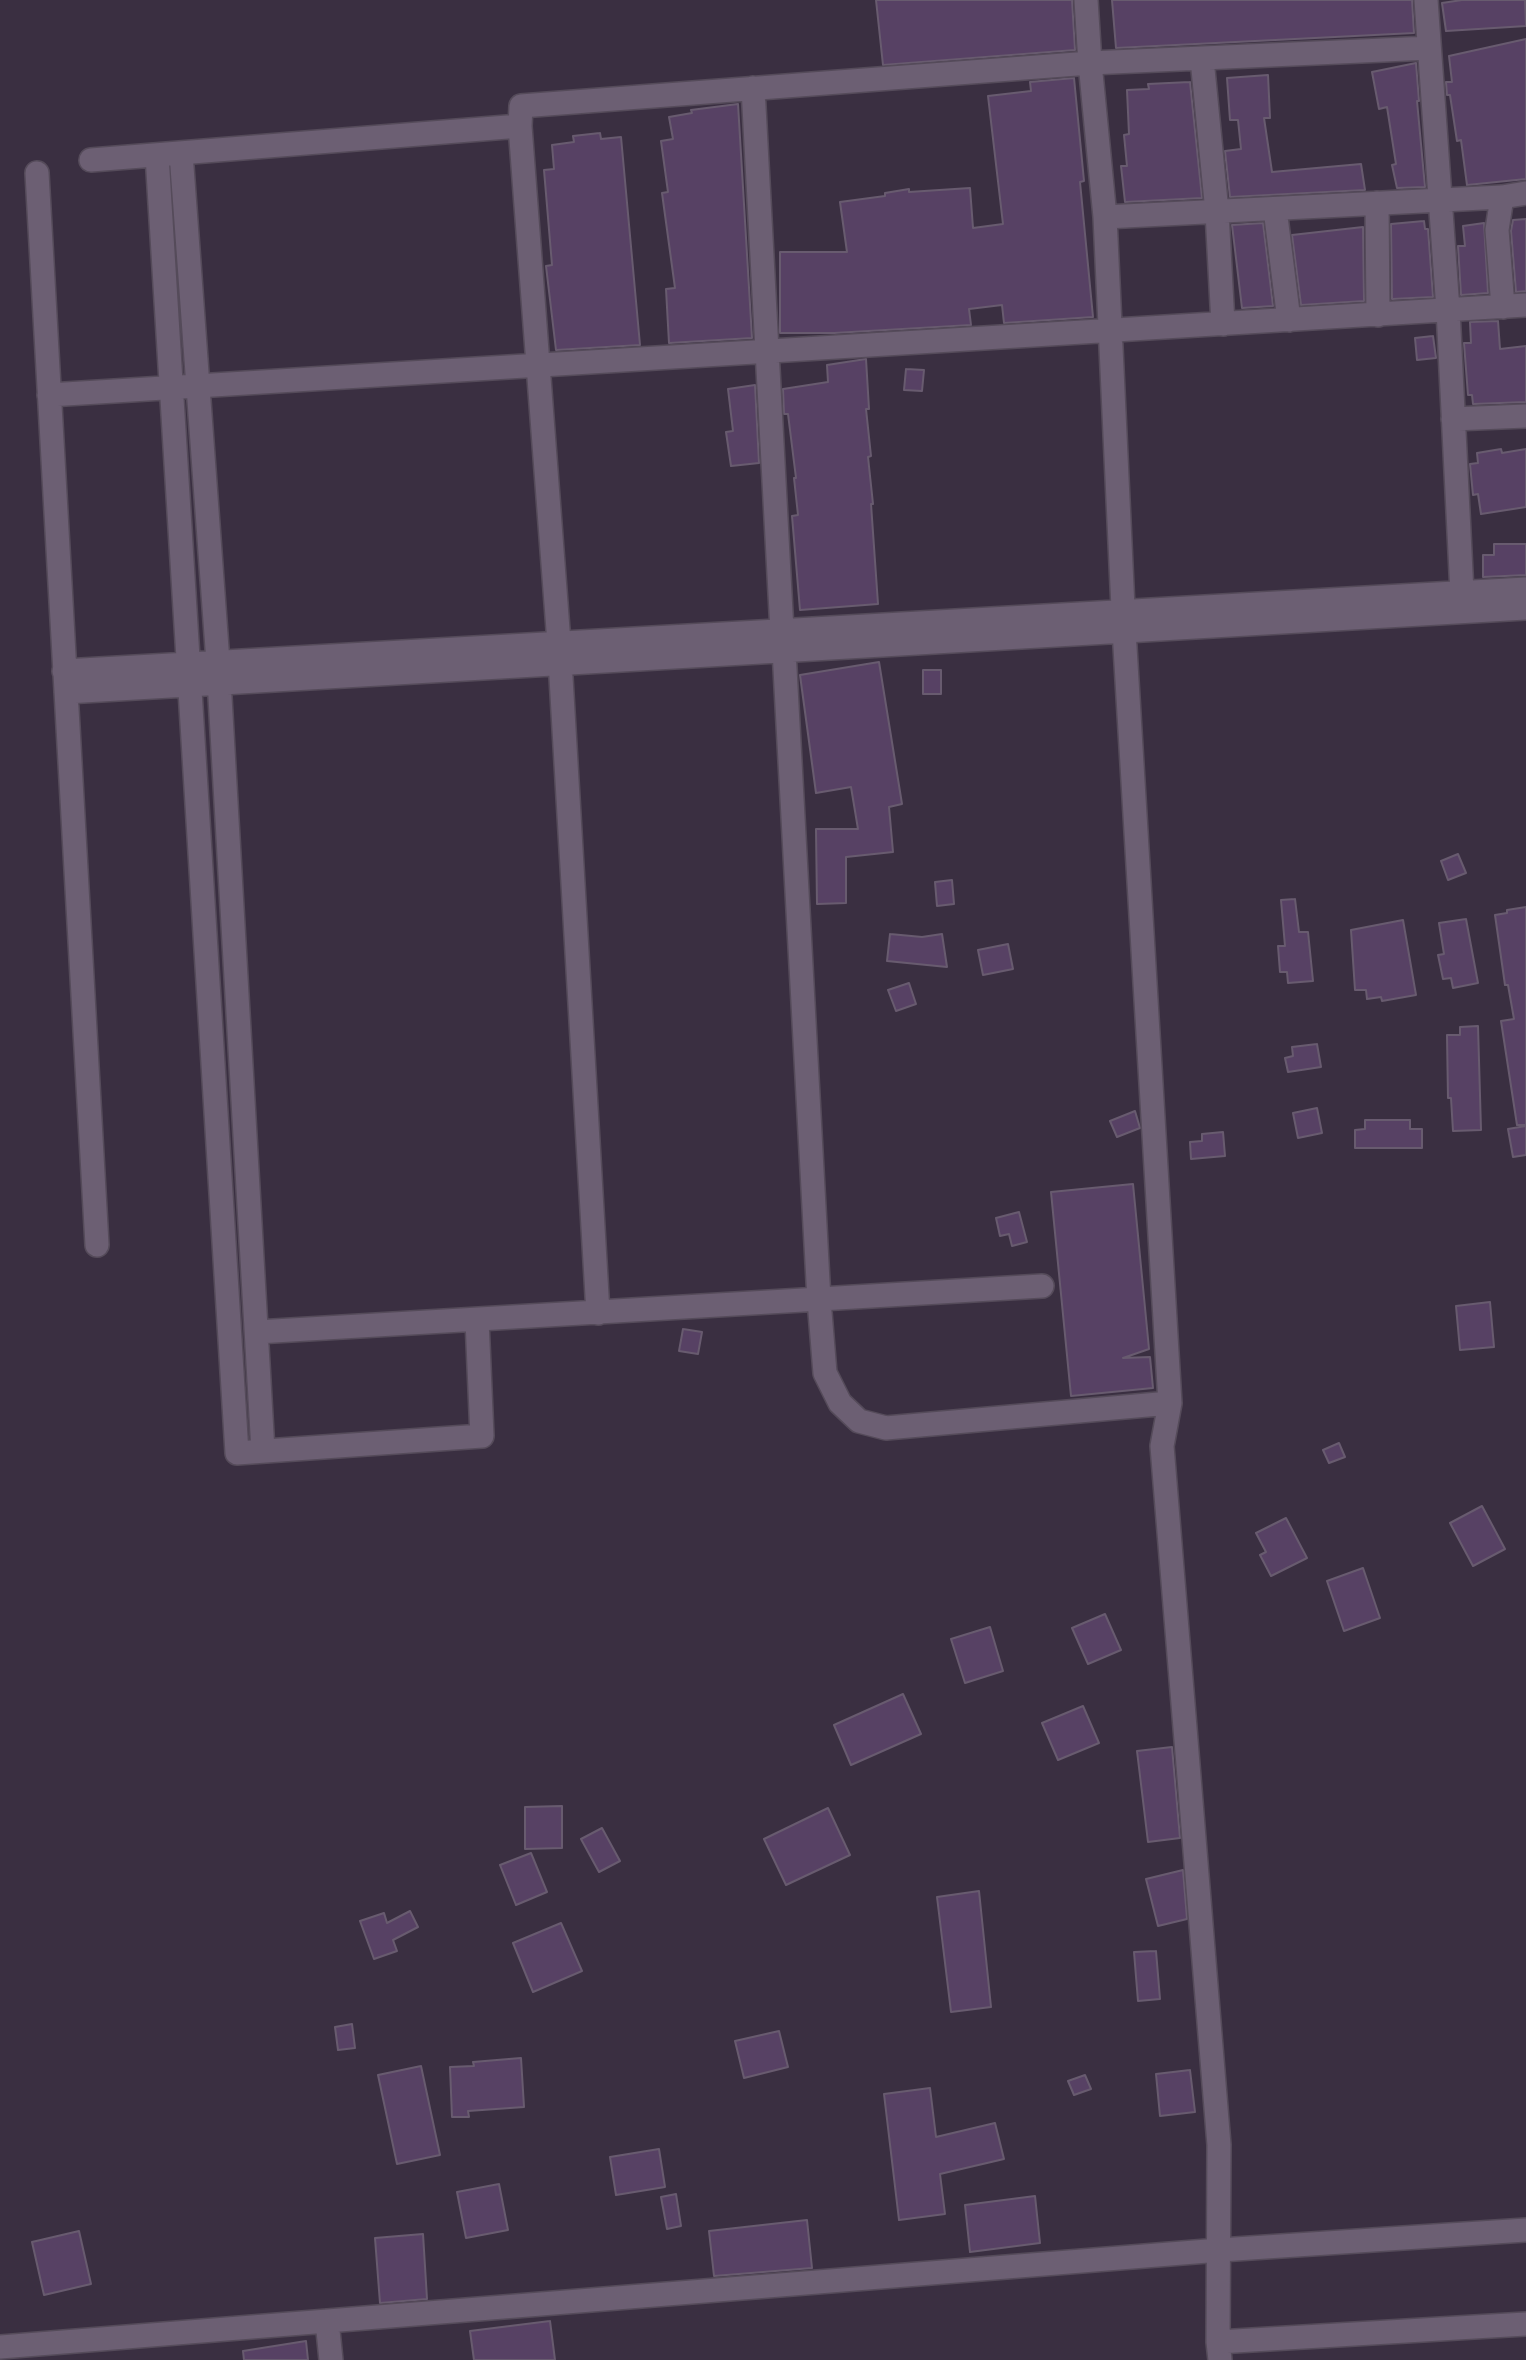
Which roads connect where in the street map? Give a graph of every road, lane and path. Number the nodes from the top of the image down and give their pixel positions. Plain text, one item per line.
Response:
1 (1086, 0) edge
2 (1426, 0) edge
3 (1429, 48) junction
4 (1202, 59) junction
5 (1090, 63) junction
6 (752, 88) junction
7 (520, 126) junction
8 (181, 153) junction
9 (157, 155) junction
10 (91, 160) dead end
11 (37, 173) dead end
12 (1526, 193) edge
13 (1502, 197) junction
14 (1441, 199) junction
15 (1377, 203) junction
16 (1275, 208) junction
17 (1217, 212) junction
18 (1105, 217) junction
19 (1515, 306) edge
20 (1448, 310) junction
21 (1378, 314) junction
22 (1289, 320) junction
23 (1223, 324) junction
24 (1111, 331) junction
25 (767, 351) junction
26 (538, 365) junction
27 (198, 386) junction
28 (172, 388) junction
29 (49, 395) junction
30 (1526, 416) edge
31 (1453, 419) junction
32 (1526, 589) edge
33 (1462, 593) junction
34 (1526, 608) edge
35 (1124, 621) junction
36 (783, 641) junction
37 (559, 653) junction
38 (218, 673) junction
39 (189, 674) junction
40 (65, 682) junction
41 (97, 1245) dead end
42 (1042, 1286) dead end
43 (819, 1300) junction
44 (598, 1313) junction
45 (477, 1320) junction
46 (257, 1332) junction
47 (1170, 1403) junction
48 (263, 1451) junction
49 (1526, 2230) edge
50 (1220, 2249) junction
51 (327, 2320) junction
52 (1526, 2324) edge
53 (0, 2347) edge
54 (1219, 2351) edge
55 (331, 2360) edge

1 - 5 street
2 - 3 street
3 - 4 street
3 - 14 street
4 - 5 street
4 - 17 street
5 - 6 street
5 - 18 street
6 - 7 street
6 - 25 street
7 - 8 street
7 - 26 street
8 - 9 street
8 - 27 street
9 - 10 street
9 - 28 street
11 - 29 street
12 - 13 street
13 - 14 street
13 - 19 street
14 - 15 street
14 - 20 street
15 - 16 street
15 - 21 street
16 - 17 street
16 - 22 street
17 - 18 street
17 - 23 street
18 - 24 street
19 - 20 street
20 - 21 street
20 - 31 street
21 - 22 street
22 - 23 street
23 - 24 street
24 - 25 street
24 - 35 street
25 - 26 street
25 - 36 street
26 - 27 street
26 - 37 street
27 - 28 street
27 - 38 street
28 - 29 street
28 - 39 street
29 - 40 street
30 - 31 street
31 - 33 street
32 - 33 street
33 - 35 street
34 - 35 street
35 - 36 street
35 - 47 street
36 - 37 street
36 - 43 street
37 - 38 street
37 - 44 street
38 - 39 street
38 - 46 street
39 - 40 street
39 - 48 street
40 - 41 street
42 - 43 street
43 - 44 street
43 - 47 street
44 - 45 street
45 - 46 street
45 - 48 street
46 - 48 street
47 - 50 street
49 - 50 street
50 - 51 street
50 - 54 street
51 - 53 street
51 - 55 street
52 - 54 street

